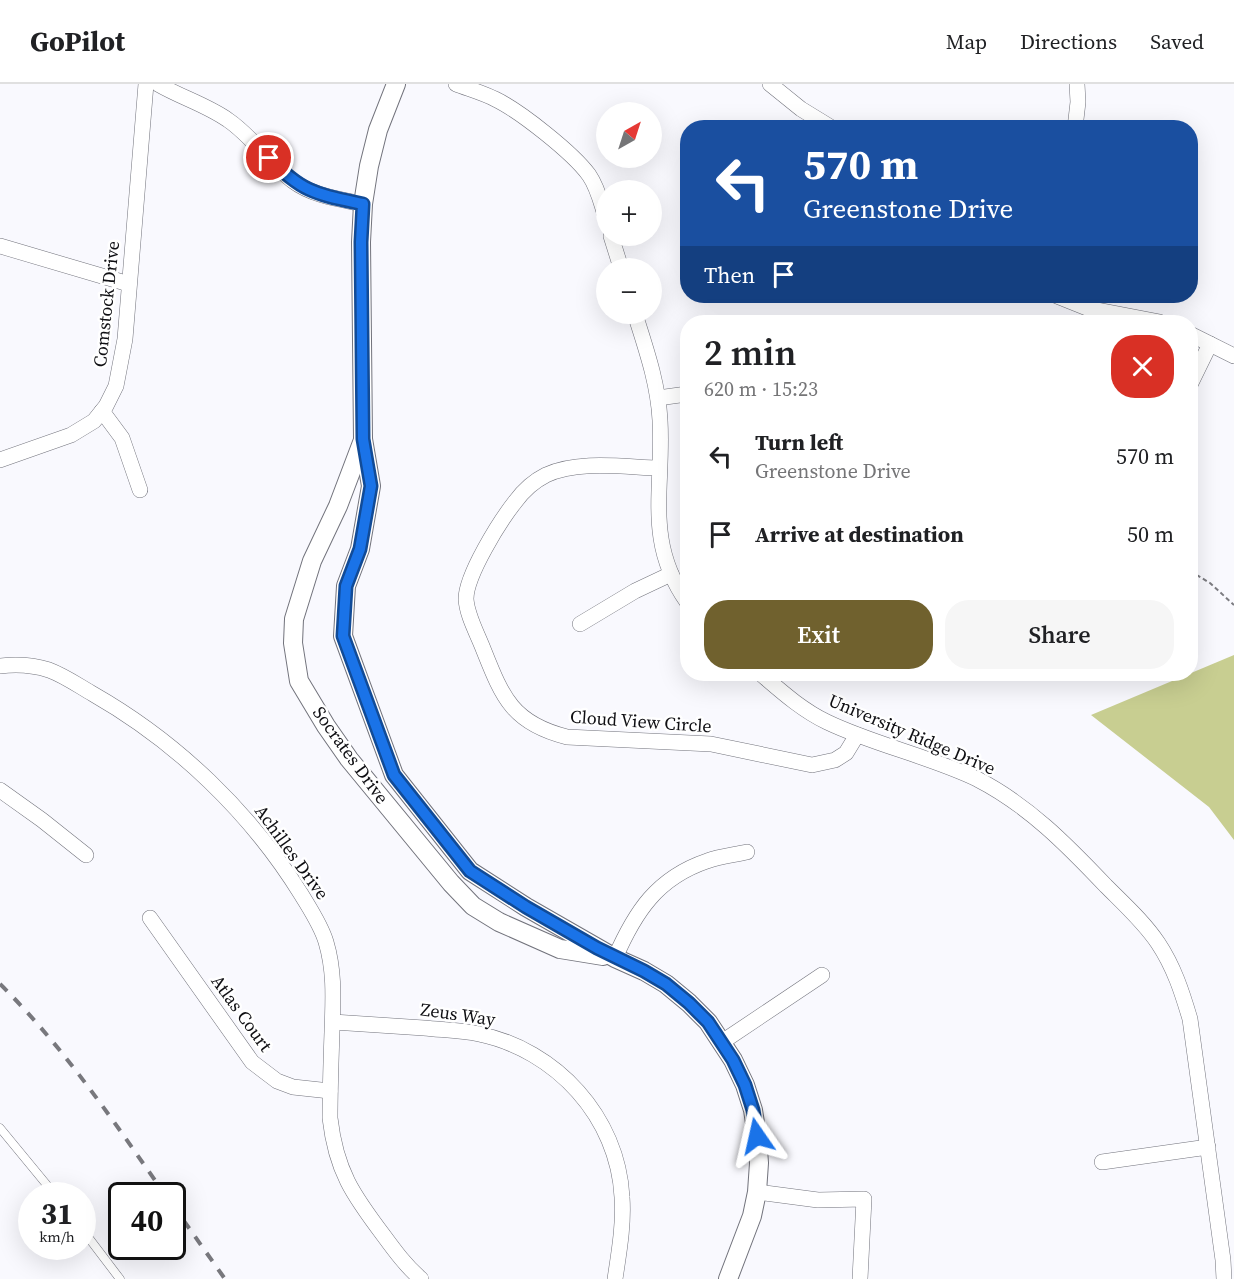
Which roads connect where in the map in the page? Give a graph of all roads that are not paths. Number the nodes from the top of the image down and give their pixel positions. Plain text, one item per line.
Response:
1 (146, 84) edge
2 (158, 84) edge
3 (396, 84) edge
4 (456, 84) edge
5 (770, 84) edge
6 (1077, 84) edge
7 (819, 120) edge
8 (1075, 120) edge
9 (596, 188) edge
10 (363, 204) junction
11 (0, 246) edge
12 (129, 284) junction
13 (1073, 303) edge
14 (1121, 315) edge
15 (638, 324) edge
16 (1198, 338) edge
17 (1210, 344) junction
18 (1234, 356) edge
19 (1198, 369) edge
20 (680, 395) edge
21 (658, 398) junction
22 (102, 411) junction
23 (363, 439) junction
24 (0, 460) edge
25 (659, 468) junction
26 (140, 490) dead end
27 (671, 574) junction
28 (680, 590) edge
29 (580, 624) dead end
30 (0, 666) edge
31 (770, 681) edge
32 (857, 735) junction
33 (0, 790) edge
34 (747, 852) dead end
35 (86, 855) dead end
36 (150, 918) dead end
37 (615, 958) junction
38 (822, 975) dead end
39 (333, 1022) junction
40 (722, 1042) junction
41 (330, 1091) junction
42 (0, 1128) edge
43 (1208, 1147) junction
44 (1102, 1162) dead end
45 (44, 1182) edge
46 (757, 1192) junction
47 (96, 1247) edge
48 (1229, 1259) edge
49 (120, 1279) edge
50 (421, 1279) edge
51 (615, 1279) edge
52 (728, 1279) edge
53 (860, 1279) edge
54 (1224, 1279) edge

1 - 12 street, Comstock Drive
2 - 10 street
3 - 10 street, Socrates Drive
4 - 9 street
5 - 7 street
6 - 8 street
10 - 23 street, Socrates Drive
11 - 12 street
12 - 22 street, Comstock Drive
13 - 14 street
15 - 21 street
16 - 17 street
17 - 18 street
17 - 19 street
20 - 21 street
21 - 25 street
22 - 24 street, Comstock Drive
22 - 26 street
23 - 37 street, Socrates Drive
23 - 37 street, Socrates Drive
25 - 27 street
25 - 32 street, Cloud View Circle
27 - 28 street
27 - 29 street
30 - 39 street, Achilles Drive
31 - 32 street, University Ridge Drive
32 - 43 street, University Ridge Drive
33 - 35 street
34 - 37 street
36 - 41 street, Atlas Court
37 - 40 street, Socrates Drive
38 - 40 street
39 - 41 street, Achilles Drive
39 - 51 street, Zeus Way
40 - 46 street, Socrates Drive
41 - 50 street, Achilles Drive
42 - 45 lane
43 - 44 street
43 - 48 street, University Ridge Drive
46 - 52 street, Socrates Drive
46 - 53 street
47 - 49 lane
48 - 54 street, University Ridge Drive

